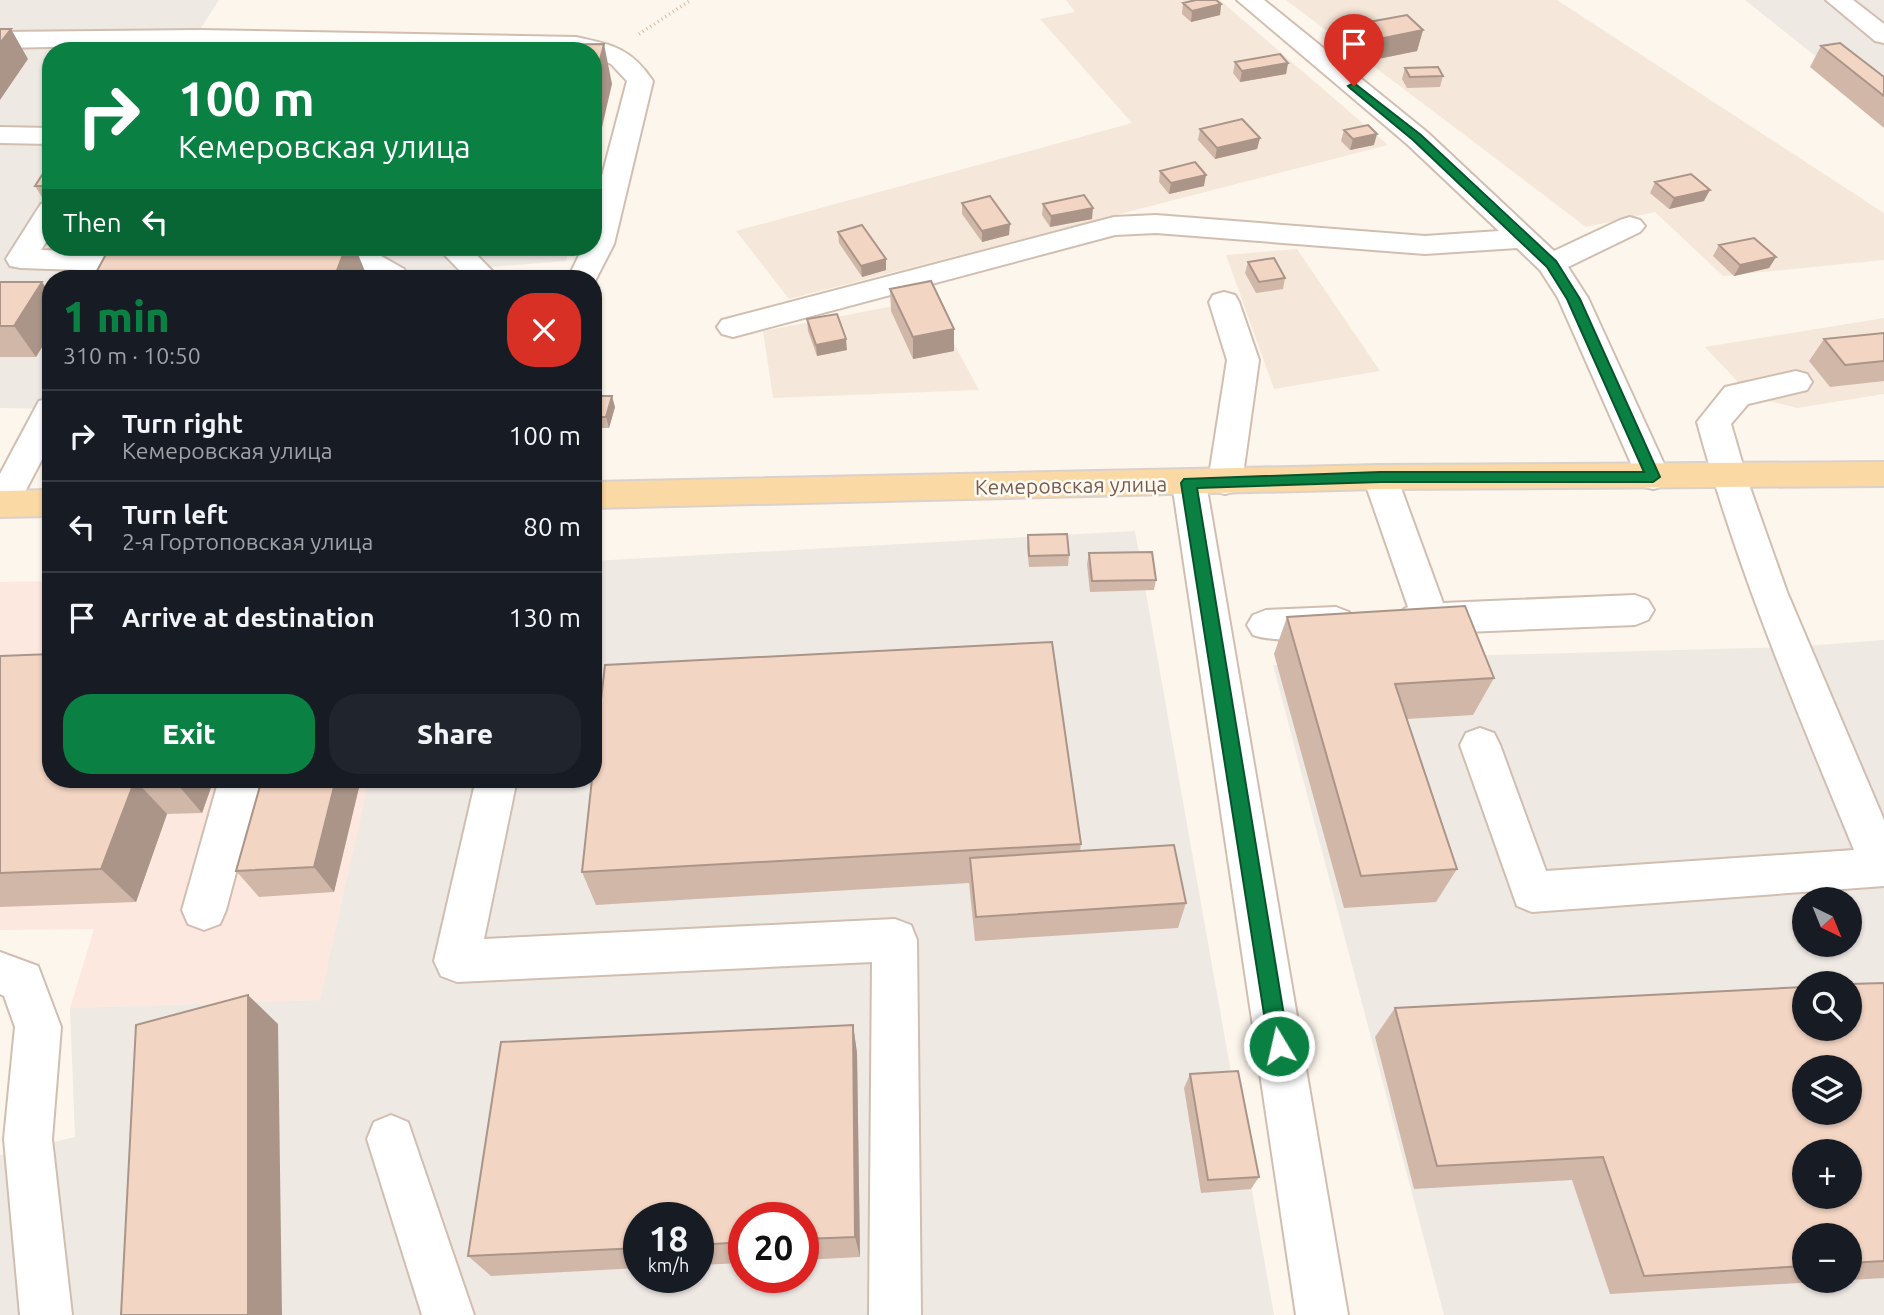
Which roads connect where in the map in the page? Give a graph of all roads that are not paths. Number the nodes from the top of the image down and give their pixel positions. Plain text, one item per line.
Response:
1 (1249, 0) edge
2 (1838, 0) edge
3 (1884, 36) edge
4 (0, 40) edge
5 (459, 42) edge
6 (602, 52) edge
7 (0, 135) edge
8 (42, 136) edge
9 (42, 225) edge
10 (1630, 226) dead end
11 (602, 232) edge
12 (1523, 239) junction
13 (359, 256) edge
14 (461, 256) edge
15 (1551, 264) junction
16 (122, 270) edge
17 (383, 270) edge
18 (476, 270) edge
19 (1224, 302) dead end
20 (733, 327) dead end
21 (1796, 382) dead end
22 (42, 426) edge
23 (1884, 474) edge
24 (1380, 477) junction
25 (1653, 477) junction
26 (1728, 477) junction
27 (1207, 482) junction
28 (602, 495) edge
29 (42, 503) edge
30 (1, 504) edge
31 (1635, 610) dead end
32 (1430, 618) junction
33 (1266, 625) dead end
34 (1480, 745) dead end
35 (238, 788) edge
36 (494, 788) edge
37 (1883, 867) edge
38 (204, 910) dead end
39 (0, 973) edge
40 (391, 1139) dead end
41 (46, 1315) edge
42 (448, 1315) edge
43 (895, 1315) edge
44 (1322, 1315) edge

1 - 12 street
2 - 3 street
4 - 5 street
6 - 11 street
7 - 8 street
9 - 16 street
10 - 15 street
12 - 15 street
12 - 20 street
13 - 17 street
14 - 18 street
15 - 25 street
19 - 27 street
21 - 26 street
22 - 30 street
23 - 26 main road, Кемеровская улица
24 - 25 main road, Кемеровская улица
24 - 27 main road, Кемеровская улица
24 - 32 street
25 - 26 main road, Кемеровская улица
26 - 37 street
27 - 28 main road, Кемеровская улица
27 - 44 street
29 - 30 main road
31 - 32 street
32 - 33 street
34 - 37 street
35 - 38 street
36 - 43 street
39 - 41 street
40 - 42 street

